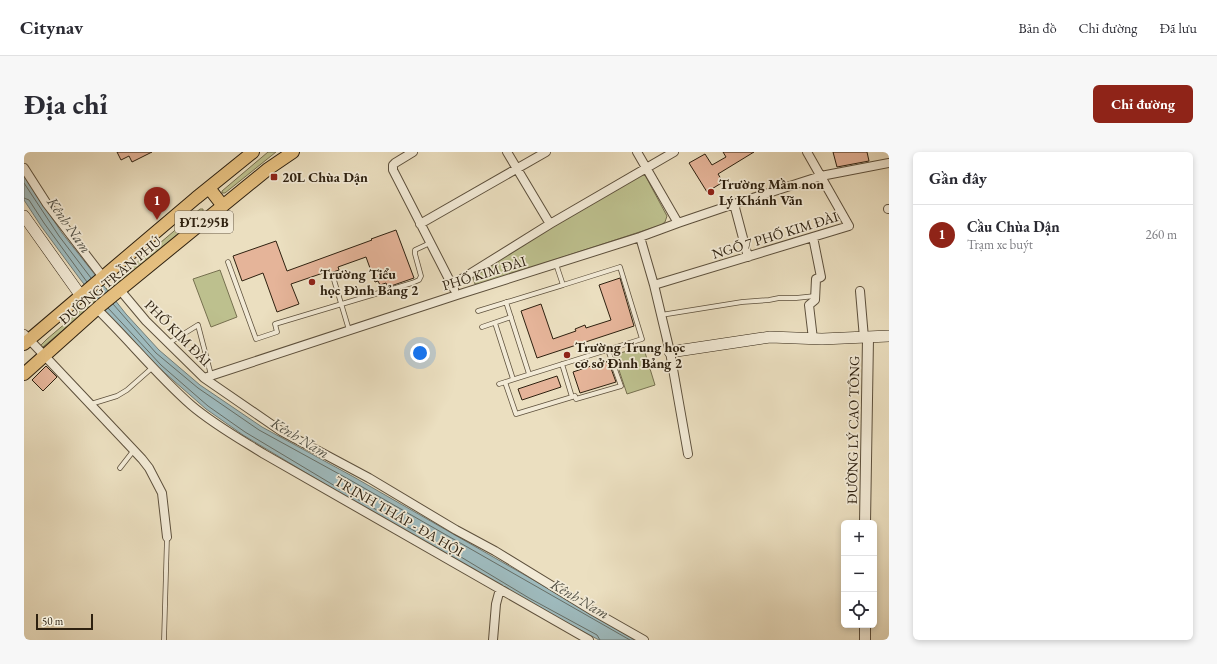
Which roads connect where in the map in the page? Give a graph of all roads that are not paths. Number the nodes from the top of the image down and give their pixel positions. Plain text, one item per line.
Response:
1 (253, 152) edge
2 (293, 152) edge
3 (413, 152) edge
4 (507, 152) edge
5 (546, 152) edge
6 (637, 152) edge
7 (674, 152) edge
8 (808, 152) edge
9 (889, 163) edge
10 (24, 168) edge
11 (517, 169) junction
12 (646, 169) junction
13 (821, 176) junction
14 (209, 188) junction
15 (734, 204) junction
16 (223, 206) junction
17 (24, 216) edge
18 (678, 223) junction
19 (420, 224) junction
20 (550, 224) junction
21 (640, 237) junction
22 (813, 237) junction
23 (430, 242) junction
24 (748, 257) junction
25 (228, 262) dead end
26 (556, 264) junction
27 (103, 278) junction
28 (334, 280) dead end
29 (452, 285) junction
30 (563, 285) junction
31 (654, 285) junction
32 (860, 290) dead end
33 (118, 292) junction
34 (84, 294) junction
35 (457, 295) junction
36 (815, 296) junction
37 (506, 302) junction
38 (341, 304) junction
39 (99, 308) junction
40 (478, 311) dead end
41 (661, 315) junction
42 (511, 317) junction
43 (495, 322) junction
44 (482, 327) dead end
45 (349, 330) junction
46 (889, 336) edge
47 (866, 338) junction
48 (26, 339) edge
49 (813, 339) junction
50 (169, 343) junction
51 (608, 350) junction
52 (670, 352) junction
53 (45, 356) junction
54 (562, 364) junction
55 (153, 367) junction
56 (24, 374) edge
57 (529, 374) junction
58 (208, 376) junction
59 (513, 379) junction
60 (505, 382) junction
61 (499, 384) dead end
62 (572, 397) junction
63 (90, 404) junction
64 (134, 450) junction
65 (688, 454) dead end
66 (120, 468) dead end
67 (865, 520) edge
68 (167, 537) joint
69 (500, 589) junction
70 (865, 628) edge
71 (164, 640) edge
72 (493, 640) edge
73 (589, 640) edge
74 (644, 640) edge
75 (865, 640) edge

1 - 14 main road, ĐƯỜNG TRẦN PHÚ / ĐT.295B
2 - 16 main road, ĐƯỜNG TRẦN PHÚ / ĐT.295B
3 - 19 street
4 - 11 street
5 - 11 street
6 - 12 street
7 - 12 street
8 - 13 street
9 - 13 street, PHỐ KIM ĐÀI
10 - 27 street
11 - 19 street
11 - 20 street
12 - 18 street
12 - 20 street
13 - 15 street, PHỐ KIM ĐÀI
13 - 22 street, NGÕ 7 PHỐ KIM ĐÀI
14 - 16 main road
14 - 27 main road, ĐƯỜNG TRẦN PHÚ / ĐT.295B
15 - 18 street, PHỐ KIM ĐÀI
15 - 24 street
16 - 33 main road, ĐƯỜNG TRẦN PHÚ / ĐT.295B
17 - 34 main road
18 - 21 street, PHỐ KIM ĐÀI
19 - 23 street
20 - 29 street
21 - 26 street, PHỐ KIM ĐÀI
21 - 31 street
22 - 24 street, NGÕ 7 PHỐ KIM ĐÀI
22 - 36 street
23 - 29 street
23 - 38 lane
24 - 31 street, NGÕ 7 PHỐ KIM ĐÀI
25 - 38 lane
26 - 30 lane
26 - 35 street, PHỐ KIM ĐÀI
27 - 34 main road, ĐƯỜNG TRẦN PHÚ / ĐT.295B
28 - 38 lane
29 - 35 street
30 - 37 lane
30 - 51 lane
31 - 41 street
32 - 47 street
33 - 39 main road, ĐƯỜNG TRẦN PHÚ / ĐT.295B
33 - 50 street, PHỐ KIM ĐÀI
34 - 48 main road, ĐƯỜNG TRẦN PHÚ / ĐT.295B
35 - 45 street, PHỐ KIM ĐÀI
36 - 41 lane
36 - 49 street
37 - 40 lane
37 - 42 lane
38 - 45 lane
39 - 53 main road, ĐƯỜNG TRẦN PHÚ / ĐT.295B
39 - 55 street, TRỊNH THÁP - ĐA HỘI
41 - 52 street
42 - 43 lane
42 - 57 lane
43 - 44 lane
43 - 59 lane
45 - 58 street, PHỐ KIM ĐÀI
46 - 47 main road
47 - 49 main road
47 - 67 street, ĐƯỜNG LÝ CAO TÔNG
48 - 53 street
49 - 52 main road
50 - 58 street, PHỐ KIM ĐÀI
50 - 58 lane
51 - 54 lane
51 - 62 lane
52 - 65 street
53 - 56 main road, ĐƯỜNG TRẦN PHÚ / ĐT.295B
53 - 63 street
54 - 57 lane
54 - 62 lane
55 - 63 lane
55 - 69 street, TRỊNH THÁP - ĐA HỘI
57 - 59 lane
58 - 74 street
59 - 60 lane
60 - 61 lane
60 - 62 lane
63 - 64 street
64 - 66 lane
64 - 68 street
68 - 71 lane
69 - 72 street
69 - 73 street, TRỊNH THÁP - ĐA HỘI
70 - 75 street

